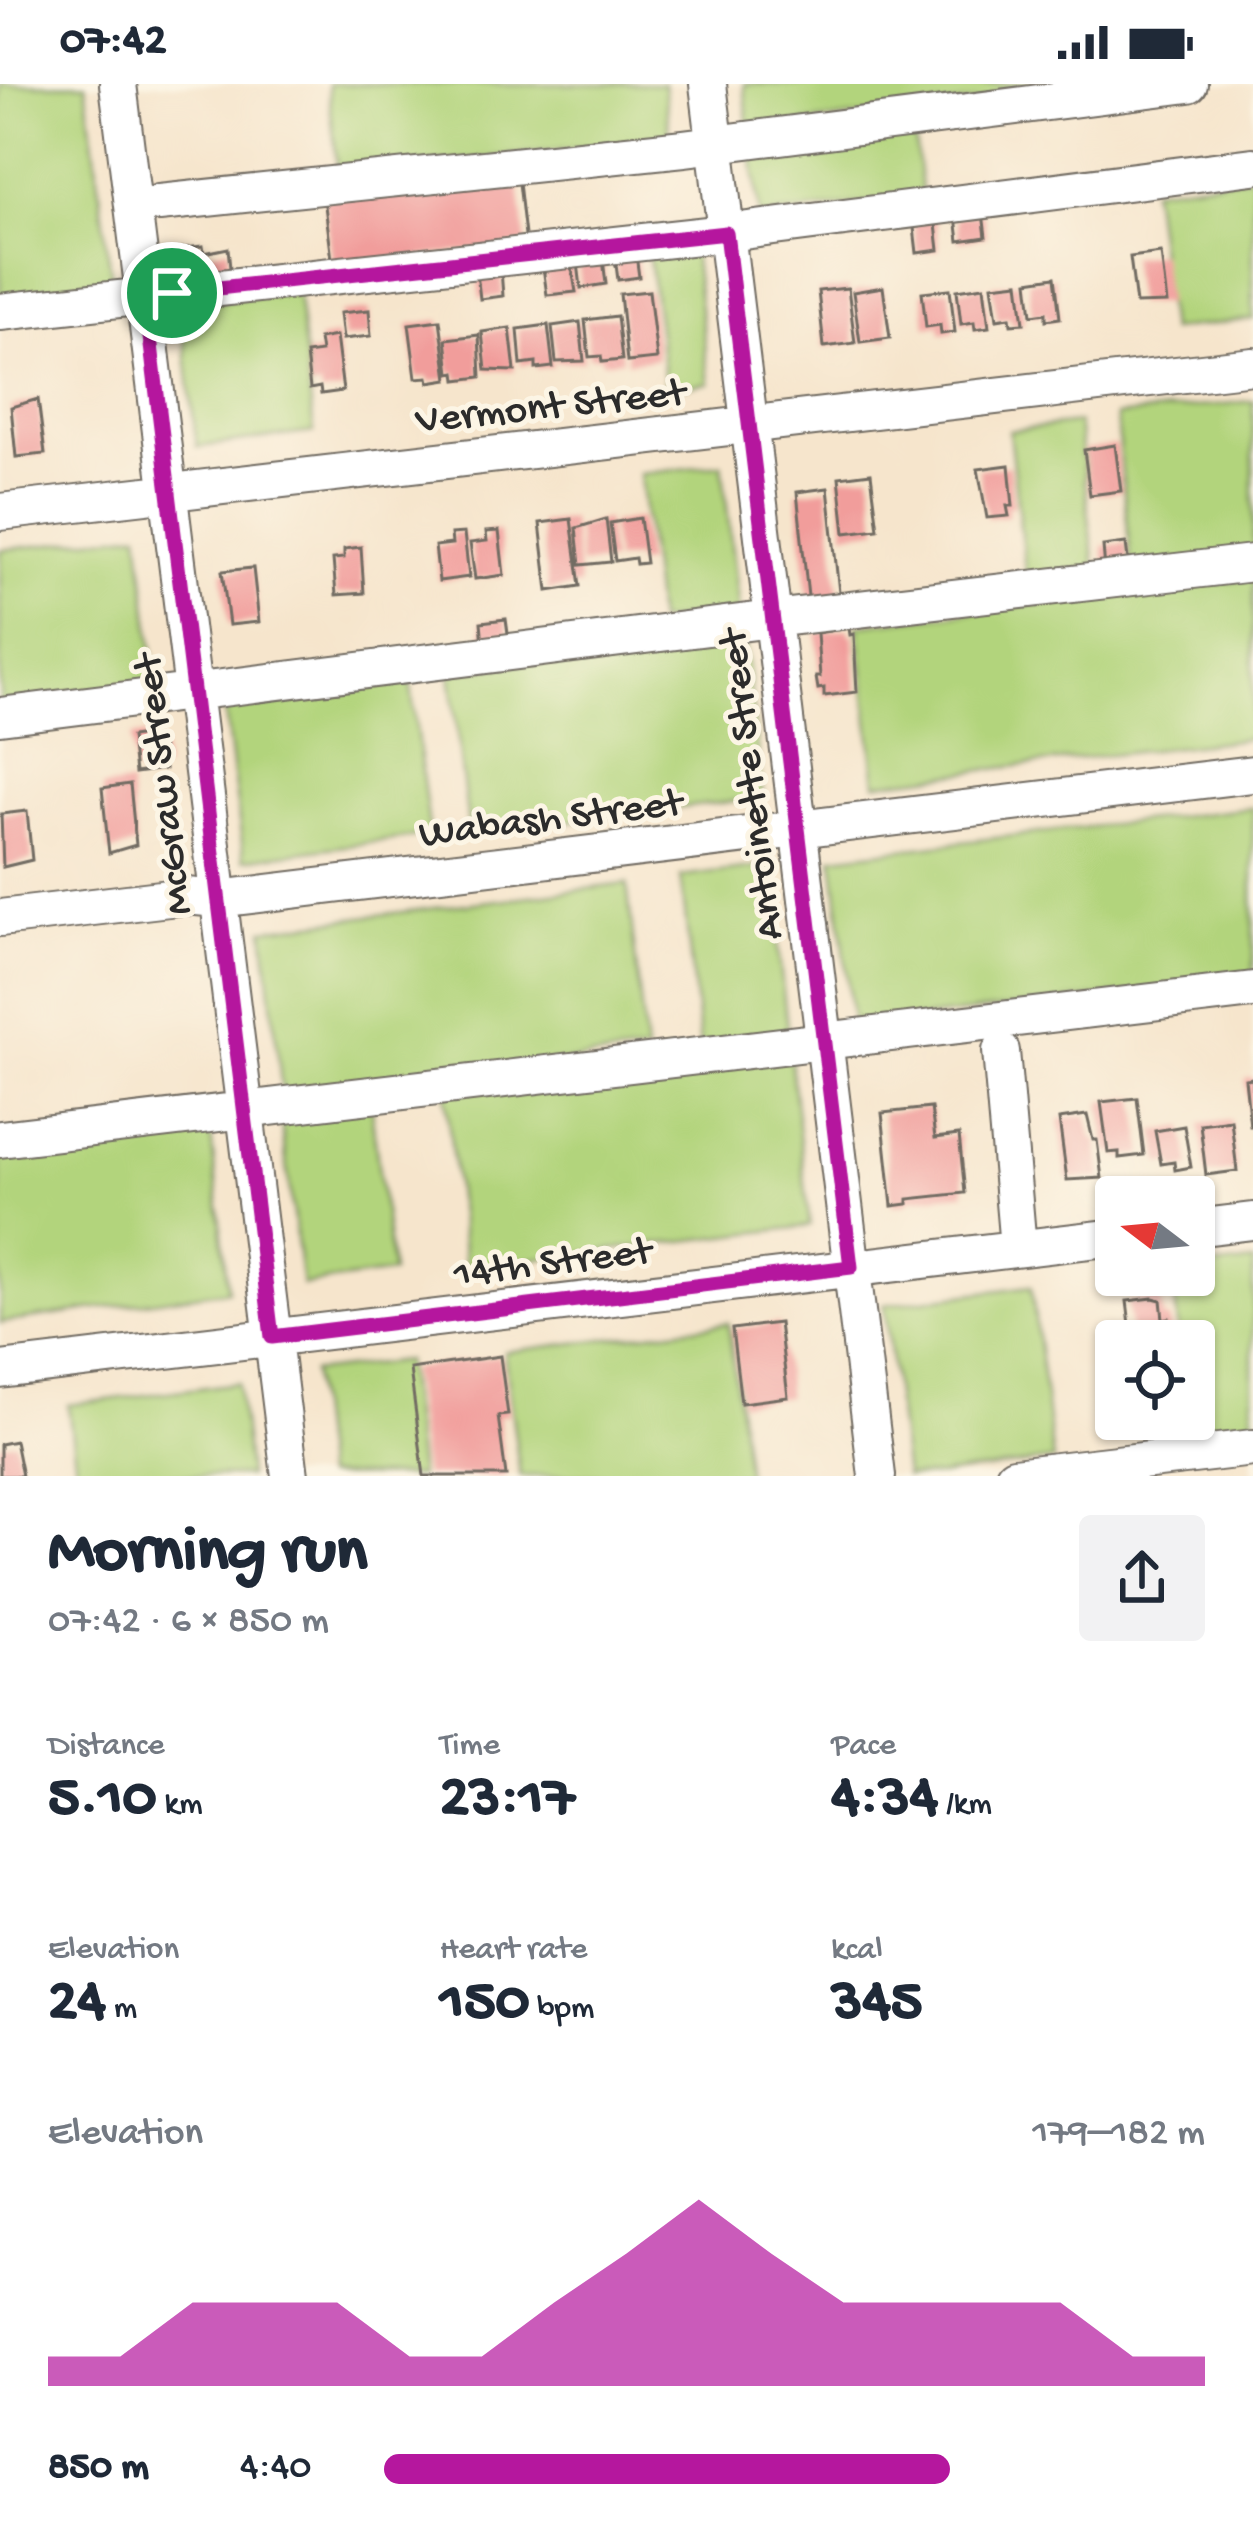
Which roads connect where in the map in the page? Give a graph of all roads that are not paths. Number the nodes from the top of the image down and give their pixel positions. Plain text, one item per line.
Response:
1 (118, 84) edge
2 (708, 84) edge
3 (1189, 84) edge
4 (715, 142) junction
5 (1253, 166) edge
6 (159, 202) dead end
7 (726, 233) junction
8 (145, 296) junction
9 (0, 313) edge
10 (1253, 366) edge
11 (749, 425) junction
12 (170, 490) junction
13 (0, 512) edge
14 (1253, 563) edge
15 (772, 619) junction
16 (193, 690) junction
17 (0, 716) edge
18 (1253, 774) edge
19 (798, 829) junction
20 (218, 899) junction
21 (0, 918) edge
22 (1253, 990) edge
23 (823, 1039) junction
24 (1001, 1051) dead end
25 (244, 1109) junction
26 (0, 1139) edge
27 (1253, 1221) edge
28 (1215, 1226) edge
29 (1095, 1239) edge
30 (1018, 1248) junction
31 (851, 1267) junction
32 (272, 1337) junction
33 (0, 1370) edge
34 (1253, 1448) edge
35 (290, 1476) edge
36 (877, 1476) edge
37 (1014, 1476) edge

1 - 8 street, McGraw Street
2 - 4 street, Antoinette Street
3 - 4 street
4 - 6 street
4 - 7 street, Antoinette Street
5 - 7 street
7 - 8 street
7 - 11 street, Antoinette Street
8 - 9 street
8 - 12 street, McGraw Street
10 - 11 street, Vermont Street
11 - 12 street, Vermont Street
11 - 15 street, Antoinette Street
12 - 13 street, Vermont Street
12 - 16 street, McGraw Street
14 - 15 street
15 - 16 street
15 - 19 street, Antoinette Street
16 - 17 street
16 - 20 street, McGraw Street
18 - 19 street, Wabash Street
19 - 20 street, Wabash Street
19 - 23 street, Antoinette Street
20 - 21 street, Wabash Street
20 - 25 street, McGraw Street
22 - 23 street
23 - 25 street
23 - 31 street, Antoinette Street
24 - 30 street
25 - 26 street
25 - 32 street, McGraw Street
27 - 28 street
29 - 30 street, 14th Street
30 - 31 street, 14th Street
31 - 32 street, 14th Street
31 - 36 street, Antoinette Street
32 - 33 street, 14th Street
32 - 35 street, McGraw Street
34 - 37 street

